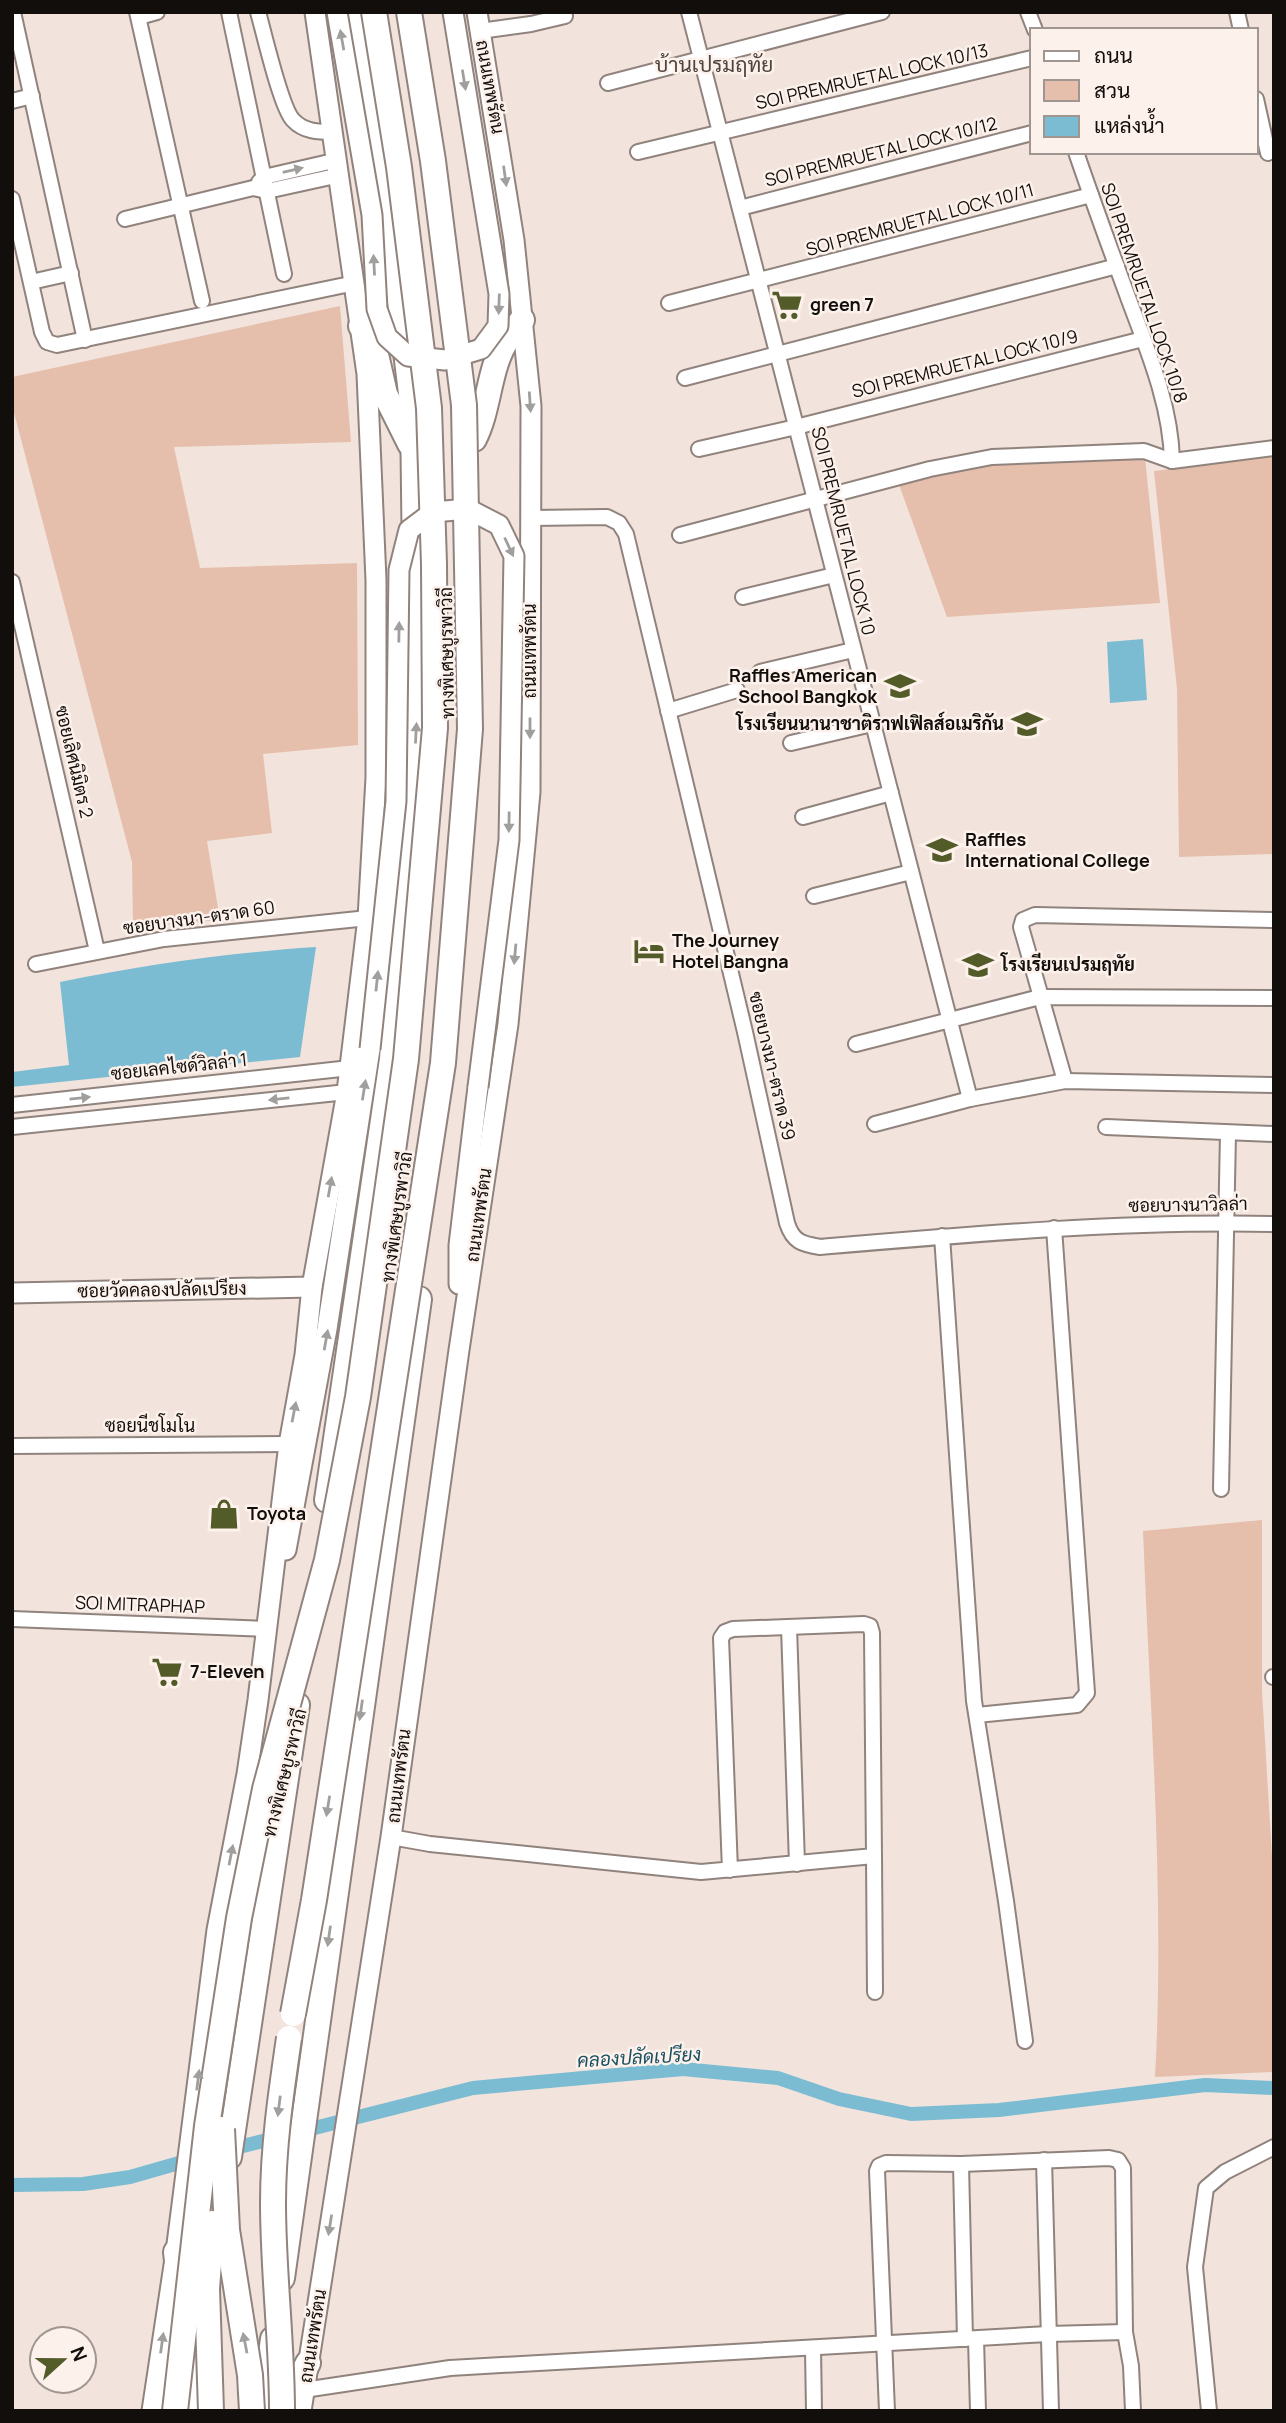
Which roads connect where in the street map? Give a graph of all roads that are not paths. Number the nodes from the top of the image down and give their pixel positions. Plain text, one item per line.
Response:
1 (13, 12) edge
2 (157, 12) edge
3 (229, 12) edge
4 (258, 12) edge
5 (315, 12) edge
6 (337, 12) edge
7 (358, 12) edge
8 (373, 12) edge
9 (387, 12) edge
10 (409, 12) edge
11 (417, 12) edge
12 (453, 12) edge
13 (689, 12) edge
14 (882, 12) edge
15 (138, 14) edge
16 (565, 16) dead end
17 (479, 22) edge
18 (701, 58) junction
19 (1030, 58) edge
20 (608, 83) dead end
21 (33, 96) junction
22 (12, 101) edge
23 (1258, 108) edge
24 (334, 132) junction
25 (721, 132) junction
26 (1030, 134) edge
27 (638, 152) dead end
28 (1268, 153) dead end
29 (1077, 154) edge
30 (339, 167) junction
31 (262, 186) junction
32 (1091, 195) junction
33 (12, 199) edge
34 (182, 207) junction
35 (740, 208) junction
36 (125, 219) dead end
37 (1117, 267) junction
38 (71, 273) junction
39 (284, 274) dead end
40 (758, 281) junction
41 (31, 282) junction
42 (355, 283) junction
43 (202, 301) dead end
44 (669, 303) dead end
45 (522, 320) junction
46 (361, 326) junction
47 (1143, 339) junction
48 (85, 340) junction
49 (779, 355) junction
50 (685, 378) dead end
51 (796, 427) junction
52 (474, 439) junction
53 (1274, 448) edge
54 (699, 449) dead end
55 (413, 451) junction
56 (1172, 461) junction
57 (815, 500) junction
58 (531, 518) junction
59 (680, 535) dead end
60 (834, 575) junction
61 (12, 582) edge
62 (743, 597) dead end
63 (853, 650) junction
64 (760, 672) dead end
65 (737, 690) dead end
66 (668, 711) junction
67 (872, 724) junction
68 (790, 743) dead end
69 (891, 793) junction
70 (803, 817) dead end
71 (911, 872) junction
72 (814, 896) dead end
73 (368, 918) junction
74 (1274, 920) edge
75 (97, 951) junction
76 (36, 964) dead end
77 (1041, 997) junction
78 (1274, 998) edge
79 (949, 1018) junction
80 (856, 1044) dead end
81 (350, 1068) junction
82 (1065, 1081) junction
83 (1274, 1085) edge
84 (347, 1091) junction
85 (970, 1099) junction
86 (12, 1105) edge
87 (875, 1124) dead end
88 (12, 1127) edge
89 (1106, 1127) dead end
90 (1228, 1133) junction
91 (1274, 1134) edge
92 (1226, 1223) junction
93 (1274, 1224) edge
94 (1103, 1226) joint
95 (1054, 1228) junction
96 (942, 1236) junction
97 (312, 1287) junction
98 (12, 1293) edge
99 (459, 1350) junction
100 (289, 1444) junction
101 (12, 1446) edge
102 (1221, 1489) dead end
103 (270, 1597) junction
104 (12, 1619) edge
105 (789, 1627) junction
106 (266, 1629) junction
107 (977, 1715) junction
108 (391, 1837) junction
109 (874, 1856) junction
110 (797, 1864) junction
111 (730, 1870) junction
112 (876, 1992) dead end
113 (1024, 2041) dead end
114 (227, 2132) junction
115 (1274, 2147) edge
116 (1044, 2160) junction
117 (961, 2164) junction
118 (176, 2252) junction
119 (1125, 2332) junction
120 (1048, 2334) junction
121 (971, 2339) junction
122 (885, 2345) junction
123 (813, 2348) junction
124 (308, 2363) junction
125 (304, 2390) junction
126 (199, 2405) edge
127 (152, 2411) edge
128 (174, 2411) edge
129 (252, 2411) edge
130 (263, 2411) edge
131 (283, 2411) edge
132 (301, 2411) edge
133 (814, 2411) edge
134 (887, 2411) edge
135 (978, 2411) edge
136 (1051, 2411) edge
137 (1133, 2411) edge
138 (1209, 2411) edge

1 - 21 street
2 - 15 street
3 - 31 street
4 - 24 street
5 - 24 main road
12 -> 6 main road, bridge
7 - 55 highway
8 - 128 highway, bridge
9 - 114 highway, ทางพิเศษบูรพาวิถี, bridge
10 -> 131 highway, ทางพิเศษบูรพาวิถี, bridge
11 - 52 highway
13 - 18 street, SOI PREMRUETAL LOCK 10
14 - 18 street
15 - 34 street
16 - 17 street
17 -> 45 main road, ถนนเทพรัตน
18 - 20 street
18 - 25 street, SOI PREMRUETAL LOCK 10
19 - 25 street, SOI PREMRUETAL LOCK 10/13
21 - 22 street
21 - 38 street
23 - 28 street
24 - 30 main road
25 - 27 street, SOI PREMRUETAL LOCK 10/13
25 - 35 street, SOI PREMRUETAL LOCK 10
26 - 35 street, SOI PREMRUETAL LOCK 10/12
29 - 32 street, SOI PREMRUETAL LOCK 10/8
30 - 31 street
30 - 42 main road
31 - 34 street
31 - 39 street
32 - 37 street, SOI PREMRUETAL LOCK 10/8
32 - 40 street, SOI PREMRUETAL LOCK 10/11
33 - 41 street
34 - 36 street
34 - 43 street
35 - 40 street, SOI PREMRUETAL LOCK 10
37 - 47 street, SOI PREMRUETAL LOCK 10/8
37 - 49 street
38 - 41 street
38 - 48 street
40 - 44 street, SOI PREMRUETAL LOCK 10/11
40 - 49 street, SOI PREMRUETAL LOCK 10
41 - 48 street
42 - 46 main road
42 - 48 street
45 - 52 highway
45 -> 58 main road, ถนนเทพรัตน
46 - 55 highway
46 - 73 main road
47 - 51 street, SOI PREMRUETAL LOCK 10/9
47 - 56 street, SOI PREMRUETAL LOCK 10/8
49 - 50 street
49 - 51 street, SOI PREMRUETAL LOCK 10
51 - 54 street, SOI PREMRUETAL LOCK 10/9
51 - 57 street, SOI PREMRUETAL LOCK 10
52 -> 130 highway
53 - 56 street
114 -> 55 highway
56 - 57 street
57 - 59 street
57 - 60 street, SOI PREMRUETAL LOCK 10
58 - 66 street, ซอยบางนา-ตราด 39
58 -> 99 main road, ถนนเทพรัตน
60 - 62 street
60 - 63 street, SOI PREMRUETAL LOCK 10
61 - 75 street, ซอยเลิศนิมิตร 2
63 - 64 street
63 - 67 street, SOI PREMRUETAL LOCK 10
65 - 66 street
66 - 96 street, ซอยบางนา-ตราด 39
67 - 68 street
67 - 69 street, SOI PREMRUETAL LOCK 10
69 - 70 street
69 - 71 street, SOI PREMRUETAL LOCK 10
71 - 72 street
71 - 79 street, SOI PREMRUETAL LOCK 10
73 - 75 street, ซอยบางนา-ตราด 60
73 - 81 main road
74 - 77 street
75 - 76 street, ซอยบางนา-ตราด 60
77 - 78 street
77 - 79 street
77 - 82 street
79 - 80 street
79 - 85 street, SOI PREMRUETAL LOCK 10
81 - 84 main road
86 -> 81 street, ซอยเลคไซด์วิลล่า 1
82 - 83 street
82 - 85 street
84 -> 88 street
97 -> 84 main road
85 - 87 street
89 - 90 street
90 - 91 street
90 - 92 street
92 - 93 street, ซอยบางนาวิลล่า
92 - 94 street, ซอยบางนาวิลล่า
92 - 102 street
94 - 95 street, ซอยบางนา-ตราด 39
95 - 96 street, ซอยบางนา-ตราด 39
95 - 107 street
96 - 107 street
97 - 98 main road, ซอยวัดคลองปลัดเปรียง
100 -> 97 main road
103 -> 99 main road, bridge
99 - 108 main road, ถนนเทพรัตน
100 - 101 street, ซอยนีชโมโน
100 - 103 main road
103 - 106 main road
104 - 106 street, SOI MITRAPHAP
105 - 109 street
105 - 110 street
105 - 111 street
118 -> 106 main road
107 - 113 street
108 - 111 street
108 -> 124 main road, ถนนเทพรัตน
109 - 110 street
109 - 112 street
110 - 111 street
114 - 126 highway, ทางพิเศษบูรพาวิถี, bridge
114 - 126 highway, bridge
129 -> 114 highway, bridge
115 - 138 street
116 - 117 street
116 - 119 street
116 - 120 street
117 - 121 street
117 - 122 street
118 - 126 highway
127 -> 118 main road
119 - 120 street
119 - 137 street
120 - 121 street
120 - 136 street
121 - 122 street
121 - 135 street
122 - 123 street
122 - 134 street
123 - 125 street
123 - 133 street
124 - 125 main road, ถนนเทพรัตน
124 - 131 highway
125 - 132 main road, ถนนเทพรัตน

